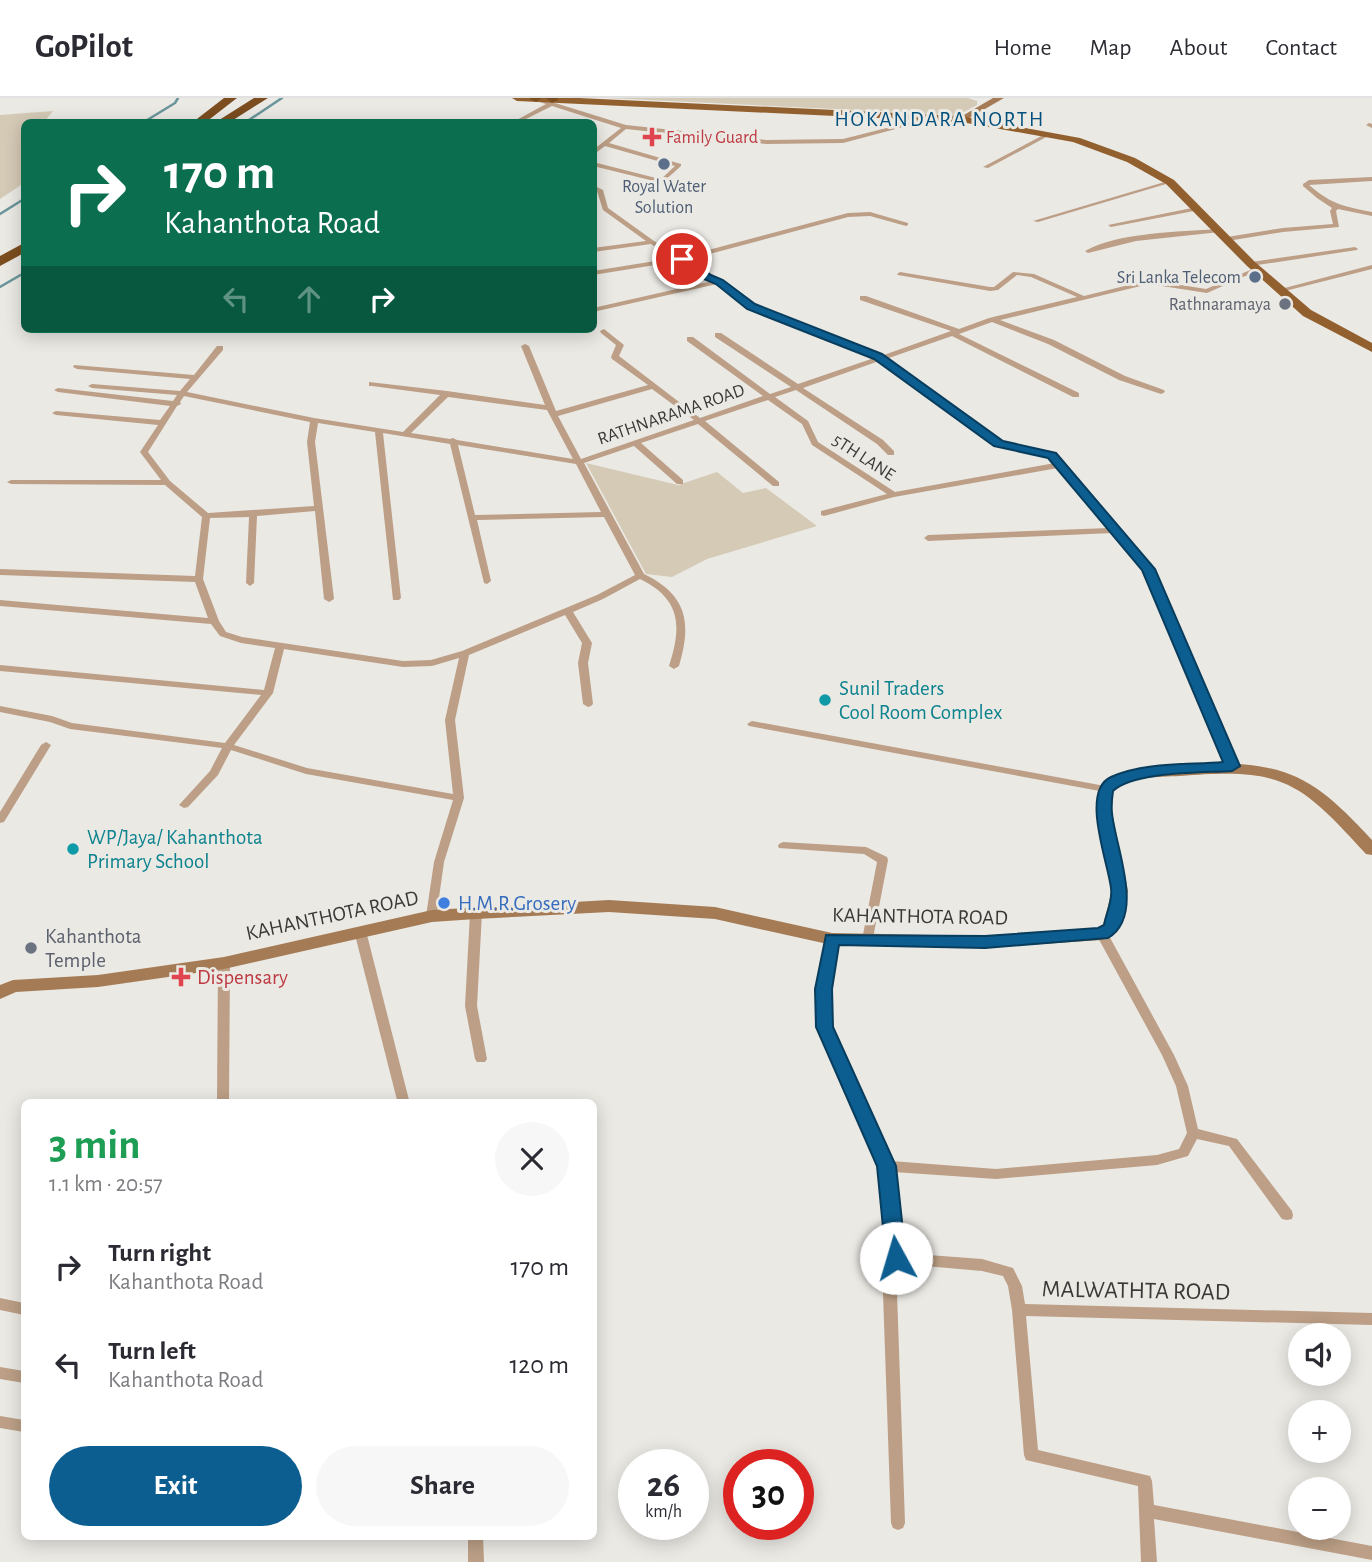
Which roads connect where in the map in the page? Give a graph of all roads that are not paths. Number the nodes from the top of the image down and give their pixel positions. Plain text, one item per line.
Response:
1 (219, 98) edge
2 (231, 98) edge
3 (244, 98) edge
4 (262, 98) edge
5 (517, 98) edge
6 (536, 98) edge
7 (1000, 98) edge
8 (603, 100) edge
9 (552, 101) edge
10 (934, 118) junction
11 (201, 119) edge
12 (202, 119) edge
13 (215, 119) edge
14 (227, 119) edge
15 (521, 119) edge
16 (961, 119) junction
17 (625, 127) junction
18 (1049, 134) junction
19 (605, 145) junction
20 (597, 150) edge
21 (597, 165) edge
22 (986, 167) dead end
23 (1372, 179) edge
24 (1170, 182) junction
25 (597, 189) edge
26 (1336, 207) junction
27 (1197, 209) junction
28 (1371, 215) edge
29 (1036, 221) dead end
30 (906, 224) dead end
31 (1111, 225) dead end
32 (1218, 231) junction
33 (21, 237) edge
34 (1227, 239) junction
35 (652, 242) junction
36 (21, 249) edge
37 (597, 249) edge
38 (1356, 249) dead end
39 (0, 250) edge
40 (1088, 251) dead end
41 (682, 259) junction
42 (0, 262) edge
43 (1254, 266) junction
44 (1372, 267) edge
45 (597, 272) edge
46 (900, 274) dead end
47 (719, 282) junction
48 (1281, 290) junction
49 (863, 298) dead end
50 (1084, 298) junction
51 (597, 309) edge
52 (992, 320) junction
53 (604, 331) dead end
54 (955, 332) junction
55 (718, 335) dead end
56 (690, 339) dead end
57 (525, 346) dead end
58 (220, 348) dead end
59 (1372, 348) edge
60 (878, 357) junction
61 (77, 367) dead end
62 (196, 377) junction
63 (372, 384) dead end
64 (92, 386) dead end
65 (653, 386) junction
66 (798, 388) junction
67 (58, 390) dead end
68 (1161, 392) dead end
69 (182, 393) junction
70 (447, 393) junction
71 (1076, 395) dead end
72 (771, 396) junction
73 (177, 404) junction
74 (552, 411) junction
75 (56, 413) dead end
76 (314, 420) junction
77 (700, 421) junction
78 (163, 423) junction
79 (379, 430) junction
80 (405, 434) junction
81 (453, 440) junction
82 (636, 443) junction
83 (891, 453) dead end
84 (579, 462) junction
85 (1060, 465) junction
86 (11, 482) dead end
87 (680, 482) dead end
88 (167, 483) junction
89 (776, 484) dead end
90 (894, 495) junction
91 (319, 508) junction
92 (824, 513) dead end
93 (253, 514) junction
94 (608, 514) junction
95 (206, 516) junction
96 (471, 517) junction
97 (1115, 530) junction
98 (928, 538) dead end
99 (0, 572) edge
100 (640, 576) junction
101 (199, 579) junction
102 (486, 581) dead end
103 (250, 583) dead end
104 (396, 598) dead end
105 (329, 599) dead end
106 (0, 603) edge
107 (567, 610) junction
108 (214, 621) junction
109 (280, 646) junction
110 (465, 653) junction
111 (674, 666) dead end
112 (0, 667) edge
113 (268, 693) junction
114 (588, 704) dead end
115 (0, 709) edge
116 (752, 724) dead end
117 (46, 746) dead end
118 (228, 746) junction
119 (1232, 766) junction
120 (1105, 789) junction
121 (459, 798) junction
122 (184, 805) dead end
123 (0, 820) edge
124 (783, 846) dead end
125 (1372, 850) edge
126 (476, 912) junction
127 (432, 916) junction
128 (360, 931) junction
129 (1102, 934) junction
130 (832, 939) junction
131 (868, 940) junction
132 (224, 963) junction
133 (0, 992) edge
134 (481, 1059) dead end
135 (223, 1099) edge
136 (403, 1099) edge
137 (1194, 1133) junction
138 (887, 1166) junction
139 (1287, 1215) dead end
140 (896, 1258) junction
141 (0, 1304) edge
142 (21, 1308) edge
143 (1019, 1310) junction
144 (1366, 1319) edge
145 (0, 1373) edge
146 (21, 1376) edge
147 (0, 1422) edge
148 (21, 1426) edge
149 (1147, 1511) junction
150 (898, 1523) dead end
151 (475, 1540) edge
152 (1372, 1553) edge
153 (476, 1562) edge
154 (1149, 1562) edge

1 - 11 highway
2 - 12 highway
3 - 13 highway
4 - 14 highway
5 - 6 main road
6 - 9 main road
7 - 16 main road
8 - 9 main road
8 - 10 main road
9 - 15 street
9 - 17 street
10 - 16 main road
10 - 17 street
16 - 18 main road
17 - 19 street
18 - 22 street
18 - 24 main road
19 - 20 street
19 - 21 street
23 - 26 street
24 - 27 main road
24 - 29 street
25 - 35 street
26 - 28 street
26 - 34 street
27 - 31 street
27 - 32 main road
30 - 41 street
32 - 34 main road
32 - 40 street
33 - 39 highway
34 - 43 main road
35 - 37 street
35 - 41 street
36 - 42 highway
38 - 43 street, RATHNARAMA ROAD
41 - 45 street
41 - 47 street
43 - 48 main road
43 - 50 street, RATHNARAMA ROAD
44 - 48 street
46 - 50 street
47 - 51 street
47 - 60 street
48 - 59 main road
49 - 54 street
50 - 52 street, RATHNARAMA ROAD
52 - 54 street, RATHNARAMA ROAD
52 - 68 street
53 - 65 street
54 - 60 street, RATHNARAMA ROAD
54 - 71 street
55 - 66 street
56 - 72 street, 5TH LANE
57 - 74 street
58 - 62 street
60 - 66 street, RATHNARAMA ROAD
60 - 85 street
61 - 62 street
62 - 69 street
63 - 70 street
64 - 69 street
65 - 74 street
65 - 77 street
66 - 72 street, RATHNARAMA ROAD
66 - 83 street
67 - 73 street
69 - 73 street
69 - 76 street
70 - 74 street
70 - 80 street
72 - 77 street, RATHNARAMA ROAD
72 - 90 street, 5TH LANE
73 - 78 street
74 - 84 street
75 - 78 street
76 - 79 street
76 - 91 street
77 - 82 street, RATHNARAMA ROAD
77 - 89 street
78 - 88 street
79 - 80 street
79 - 104 street
80 - 81 street
81 - 84 street
81 - 96 street
82 - 84 street, RATHNARAMA ROAD
82 - 87 street
84 - 94 street, RATHNARAMA ROAD
85 - 90 street
85 - 97 street
86 - 88 street
88 - 95 street
90 - 92 street
91 - 93 street
91 - 105 street
93 - 95 street
93 - 103 street
94 - 96 street
94 - 100 street, RATHNARAMA ROAD
95 - 101 street
96 - 102 street
97 - 98 street
97 - 119 street
99 - 101 street
100 - 107 street
100 - 111 street
101 - 108 street
106 - 108 street
107 - 110 street
107 - 114 street
108 - 109 street
109 - 110 street
109 - 113 street
110 - 121 street
112 - 113 street
113 - 118 street
115 - 118 street
116 - 120 street
117 - 123 street
118 - 121 street
118 - 122 street
119 - 120 main road
119 - 125 main road
120 - 129 main road
121 - 127 street
124 - 131 street
126 - 127 main road, KAHANTHOTA ROAD
126 - 130 main road, KAHANTHOTA ROAD
126 - 134 street
127 - 128 main road, KAHANTHOTA ROAD
128 - 132 main road, KAHANTHOTA ROAD
128 - 136 street
129 - 131 main road, KAHANTHOTA ROAD
129 - 137 street
130 - 131 main road, KAHANTHOTA ROAD
130 - 138 street
132 - 133 main road, KAHANTHOTA ROAD
132 - 135 street
137 - 138 street
137 - 139 street
138 - 140 street
140 - 143 street, MALWATHTA ROAD
140 - 150 street
141 - 142 street
143 - 144 street, MALWATHTA ROAD
143 - 149 street
145 - 146 street
147 - 148 street
149 - 152 street
149 - 154 street
151 - 153 street

